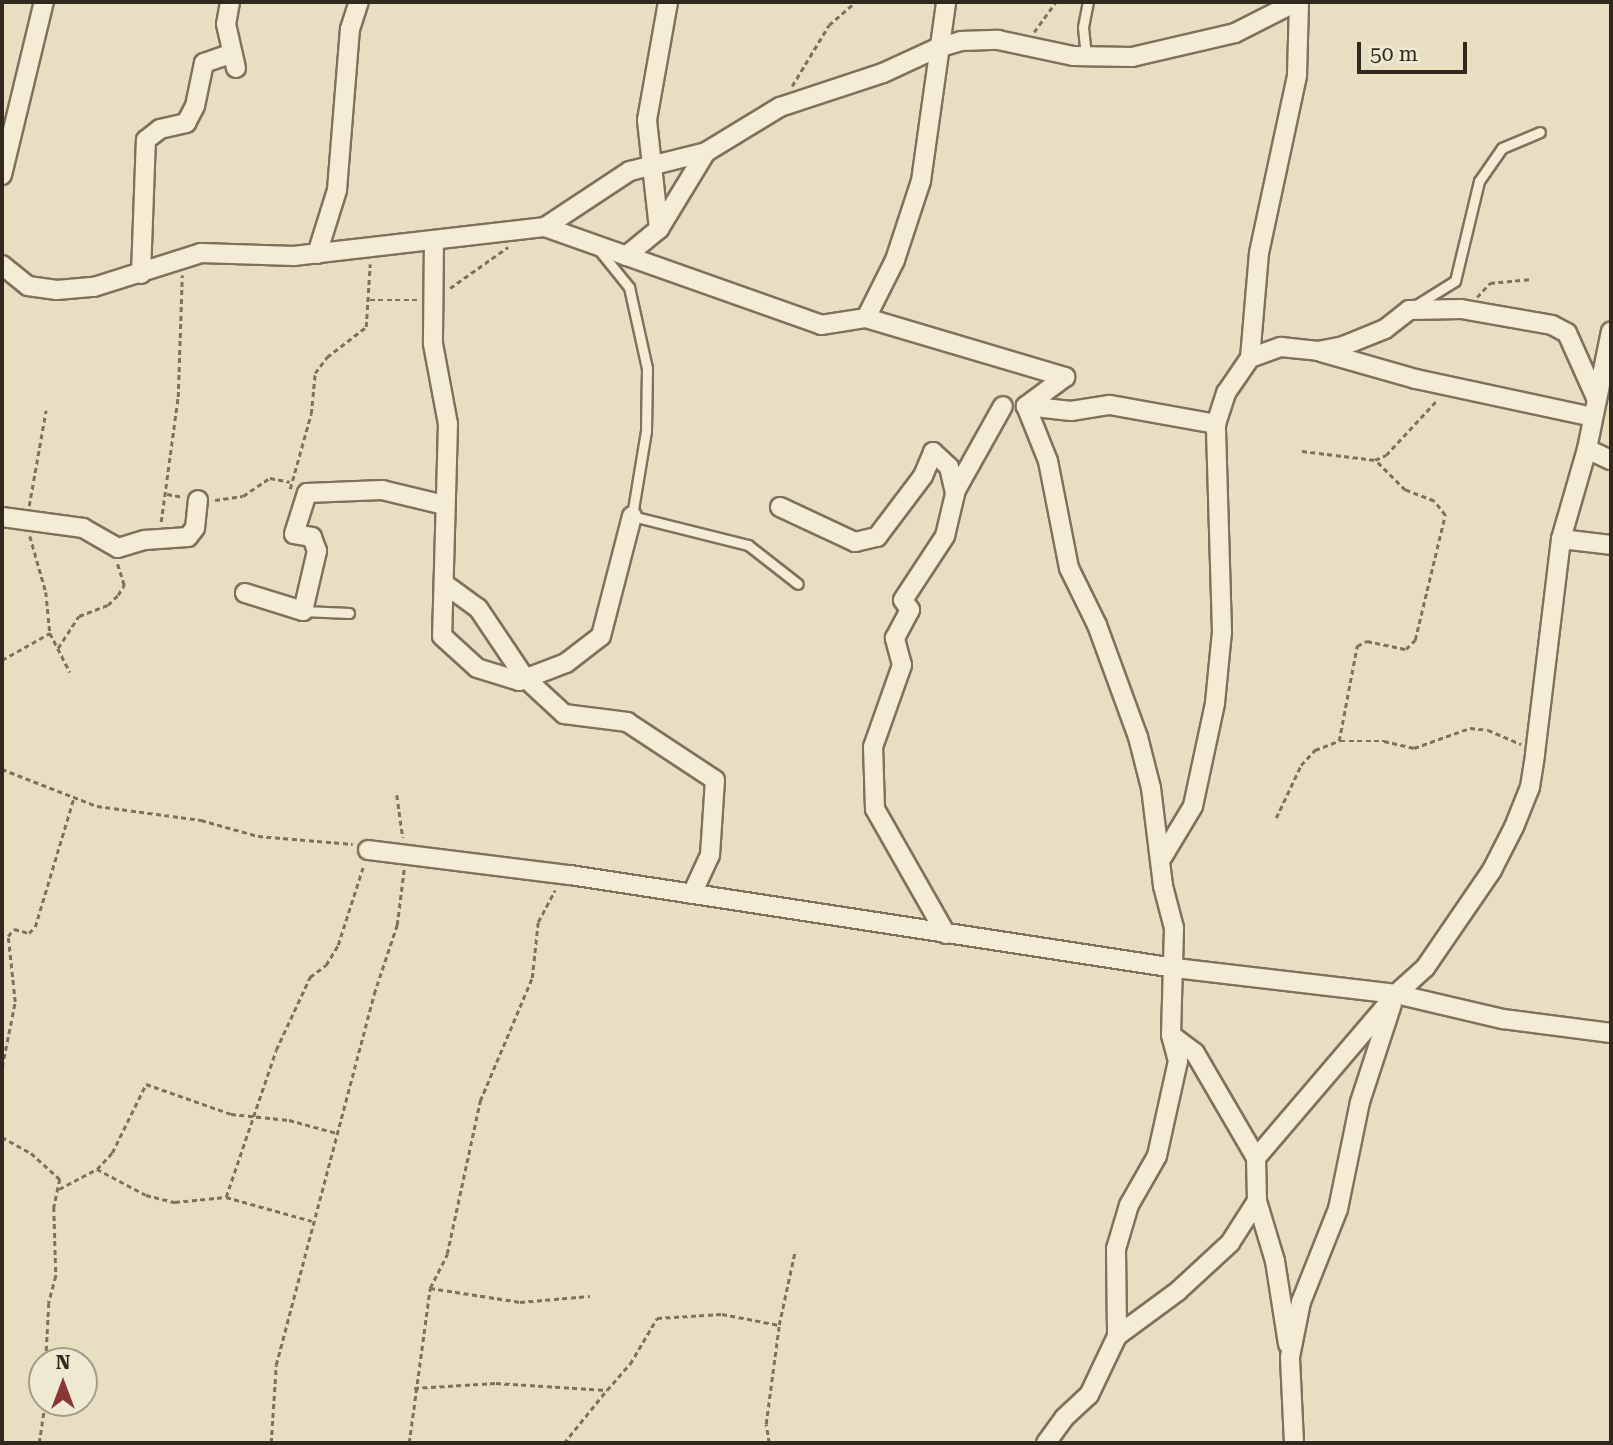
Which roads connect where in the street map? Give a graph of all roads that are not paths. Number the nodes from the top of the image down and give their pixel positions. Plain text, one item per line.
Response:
1 (44, 2) edge
2 (230, 2) edge
3 (359, 2) edge
4 (668, 2) edge
5 (946, 2) edge
6 (1088, 2) edge
7 (1298, 2) edge
8 (937, 48) junction
9 (1086, 58) junction
10 (1540, 132) dead end
11 (706, 152) junction
12 (649, 165) junction
13 (2, 175) edge
14 (540, 227) junction
15 (659, 229) junction
16 (434, 240) junction
17 (596, 245) junction
18 (317, 254) junction
19 (626, 256) junction
20 (2, 265) edge
21 (141, 274) junction
22 (1409, 310) junction
23 (866, 318) junction
24 (1611, 331) edge
25 (1318, 351) junction
26 (1250, 358) junction
27 (1003, 407) dead end
28 (1026, 407) junction
29 (1595, 409) junction
30 (1216, 424) junction
31 (1587, 449) junction
32 (1611, 460) edge
33 (955, 493) junction
34 (198, 500) road end
35 (444, 505) junction
36 (780, 507) dead end
37 (632, 516) junction
38 (2, 517) edge
39 (1562, 539) junction
40 (1611, 545) edge
41 (798, 584) dead end
42 (446, 585) junction
43 (245, 593) dead end
44 (303, 611) junction
45 (349, 614) dead end
46 (525, 678) junction
47 (368, 850) road end
48 (1163, 856) junction
49 (692, 894) junction
50 (946, 934) junction
51 (1175, 968) junction
52 (1396, 994) junction
53 (1611, 1032) edge
54 (1171, 1035) junction
55 (1256, 1158) junction
56 (1257, 1200) junction
57 (1117, 1336) junction
58 (1290, 1357) junction
59 (1046, 1443) edge
60 (1294, 1443) edge

1 - 13 street
2 - 21 street
3 - 18 street
4 - 12 street
5 - 8 street
6 - 9 lane
7 - 9 street
7 - 26 street
8 - 9 street
8 - 11 street
8 - 23 street
10 - 22 lane
11 - 12 street
11 - 15 street
12 - 14 street
12 - 15 street
14 - 16 street
14 - 17 street
15 - 19 street
16 - 18 street
16 - 35 street
17 - 19 street
17 - 37 lane
18 - 21 street
19 - 23 street
20 - 21 street
22 - 25 street
22 - 29 street
23 - 28 street
24 - 29 street
25 - 26 street
25 - 29 street
26 - 30 street
27 - 33 street
28 - 30 street
28 - 48 street
29 - 31 street
30 - 48 street
31 - 32 street
31 - 39 street
33 - 36 street
33 - 50 street
34 - 38 street
35 - 42 street
35 - 44 street
37 - 41 lane
37 - 46 street
39 - 40 street
39 - 52 street
42 - 46 street
42 - 46 street
43 - 44 street
44 - 45 lane
46 - 49 street
47 - 49 street
48 - 51 street
49 - 50 street
50 - 51 street
51 - 52 street
51 - 54 street
52 - 53 street
52 - 55 street
52 - 58 street
54 - 55 street
54 - 57 street
55 - 56 street
56 - 57 street
56 - 58 street
57 - 59 street
58 - 60 street

